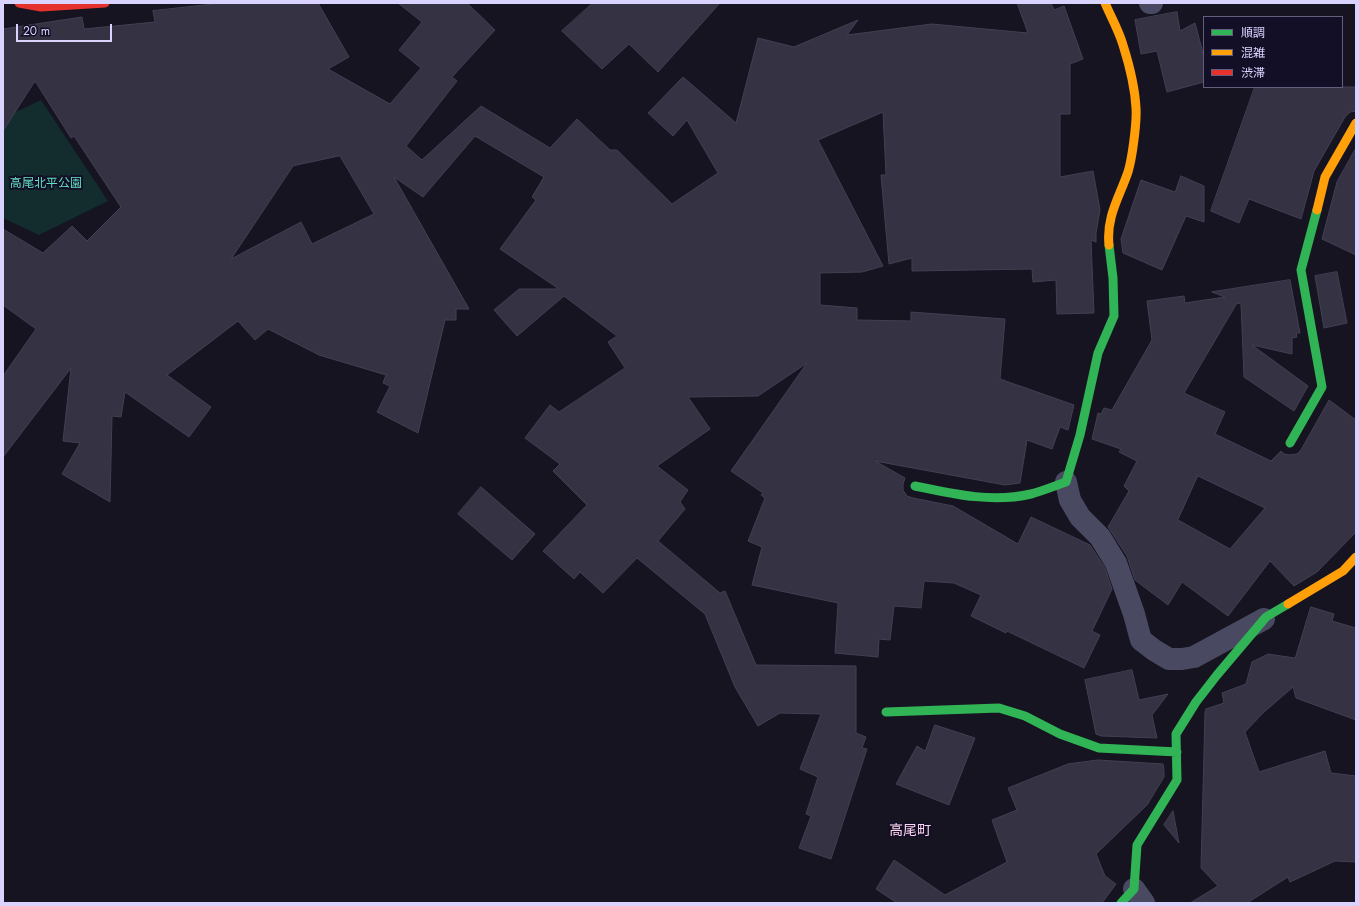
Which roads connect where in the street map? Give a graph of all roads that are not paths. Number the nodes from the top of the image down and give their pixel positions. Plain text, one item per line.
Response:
1 (19, 3) edge
2 (104, 3) edge
3 (1105, 3) edge
4 (33, 4) edge
5 (1356, 123) edge
6 (1290, 443) dead end
7 (1066, 482) junction
8 (915, 486) dead end
9 (1356, 557) edge
10 (1266, 617) junction
11 (886, 712) dead end
12 (1177, 752) junction
13 (1133, 898) edge

1 - 4 street
2 - 4 street
3 - 7 street
5 - 6 street
7 - 8 street
7 - 10 street
9 - 10 street
10 - 12 street
11 - 12 street
12 - 13 street

